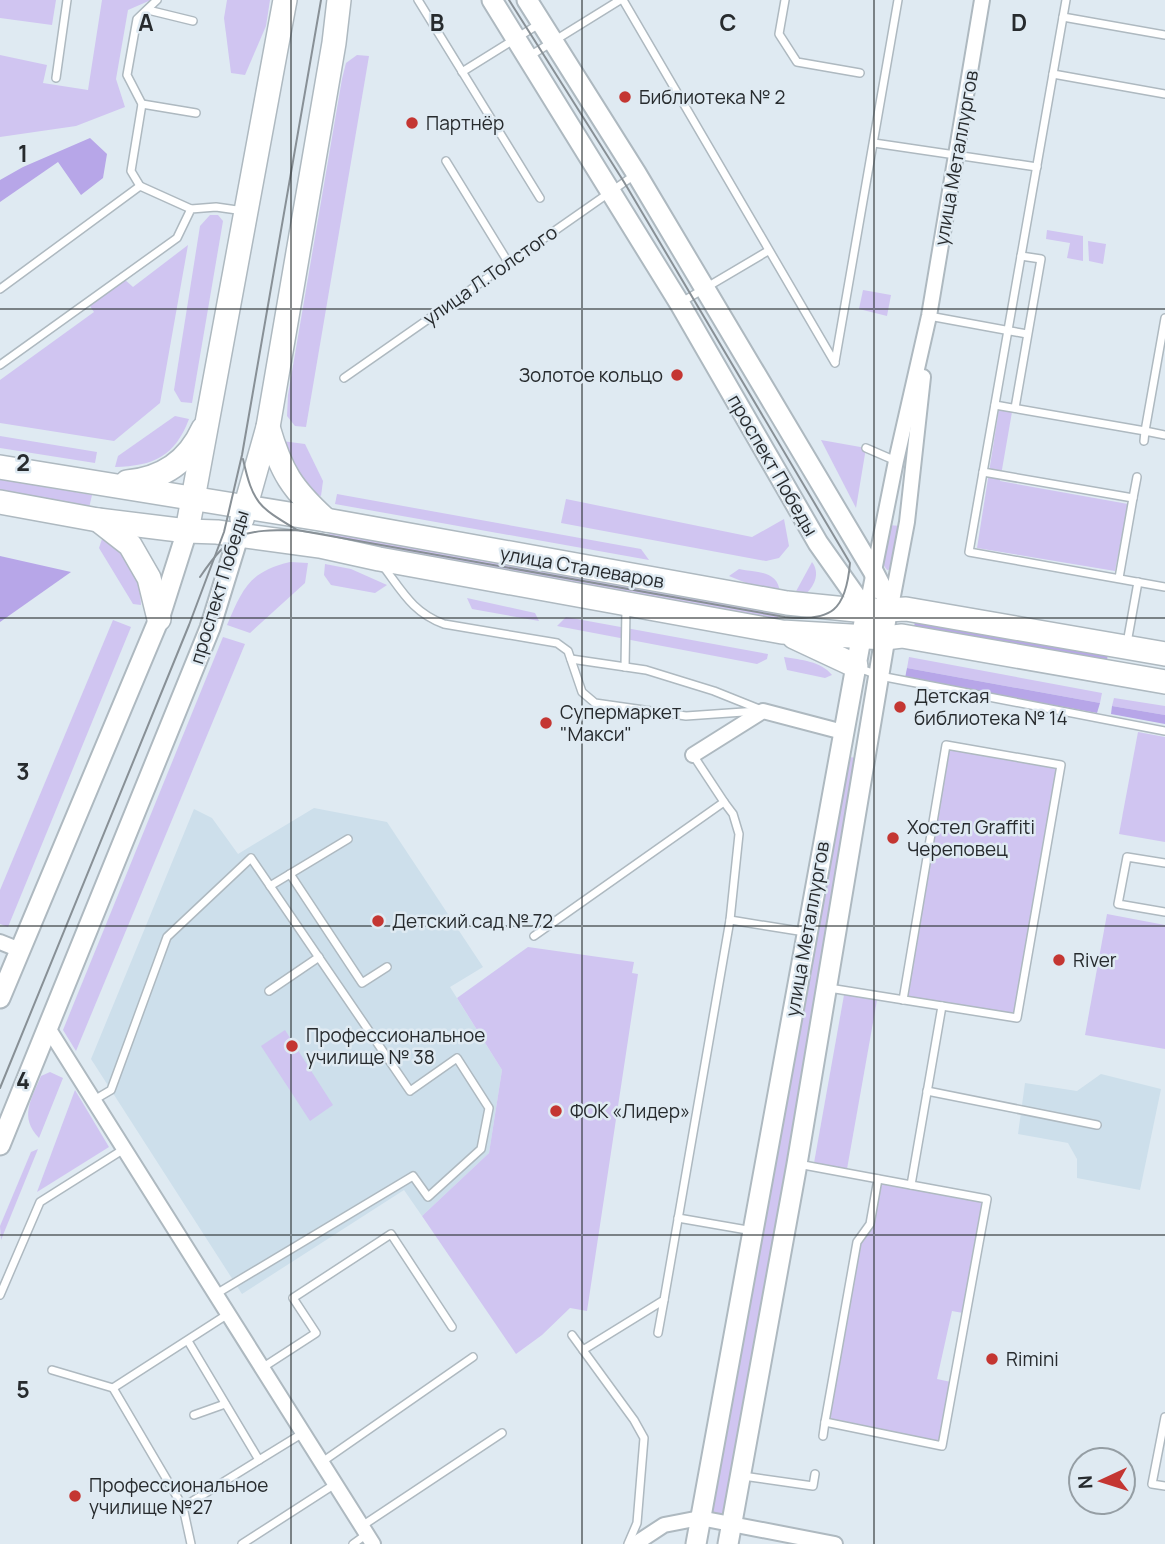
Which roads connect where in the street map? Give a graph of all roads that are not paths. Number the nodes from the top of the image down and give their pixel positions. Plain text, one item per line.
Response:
1 (67, 0) edge
2 (157, 0) edge
3 (285, 0) edge
4 (339, 0) edge
5 (418, 0) edge
6 (492, 0) edge
7 (527, 0) edge
8 (621, 0) edge
9 (785, 0) edge
10 (898, 0) edge
11 (982, 0) edge
12 (1066, 0) edge
13 (148, 10) junction
14 (1063, 17) junction
15 (193, 21) dead end
16 (541, 23) junction
17 (1165, 35) edge
18 (516, 39) junction
19 (553, 41) junction
20 (527, 58) junction
21 (462, 72) junction
22 (860, 73) dead end
23 (1053, 74) junction
24 (56, 78) dead end
25 (1165, 94) edge
26 (142, 104) junction
27 (196, 113) dead end
28 (874, 143) junction
29 (957, 155) junction
30 (446, 161) dead end
31 (1037, 167) junction
32 (636, 173) junction
33 (140, 186) junction
34 (609, 191) junction
35 (540, 198) dead end
36 (191, 209) junction
37 (244, 211) junction
38 (768, 251) junction
39 (1021, 256) junction
40 (508, 262) junction
41 (705, 288) junction
42 (0, 289) edge
43 (680, 304) junction
44 (929, 316) junction
45 (1165, 318) edge
46 (1008, 330) junction
47 (1027, 334) junction
48 (0, 365) edge
49 (344, 378) dead end
50 (995, 405) junction
51 (1014, 408) junction
52 (208, 416) junction
53 (268, 427) junction
54 (1145, 431) junction
55 (1165, 435) edge
56 (1144, 441) dead end
57 (866, 448) dead end
58 (896, 461) junction
59 (0, 467) edge
60 (984, 472) junction
61 (1137, 477) dead end
62 (105, 485) junction
63 (195, 498) junction
64 (1133, 498) junction
65 (0, 502) edge
66 (244, 507) junction
67 (98, 520) junction
68 (326, 520) junction
69 (187, 531) junction
70 (239, 534) junction
71 (379, 559) junction
72 (873, 571) junction
73 (1119, 578) junction
74 (1138, 582) junction
75 (1165, 586) edge
76 (626, 604) junction
77 (892, 608) junction
78 (866, 611) junction
79 (159, 619) junction
80 (782, 632) junction
81 (861, 636) junction
82 (886, 638) junction
83 (1126, 647) junction
84 (1165, 654) edge
85 (572, 659) junction
86 (856, 666) junction
87 (625, 667) junction
88 (880, 676) junction
89 (1165, 682) edge
90 (763, 710) junction
91 (843, 732) junction
92 (1165, 732) edge
93 (948, 735) dead end
94 (946, 745) junction
95 (693, 755) joint
96 (724, 802) junction
97 (348, 839) dead end
98 (1165, 863) edge
99 (290, 874) junction
100 (270, 886) junction
101 (1165, 912) edge
102 (730, 920) junction
103 (806, 932) junction
104 (534, 936) dead end
105 (0, 942) edge
106 (20, 950) junction
107 (319, 957) junction
108 (387, 967) dead end
109 (826, 988) junction
110 (270, 991) dead end
111 (0, 998) edge
112 (903, 1000) junction
113 (942, 1006) junction
114 (48, 1028) junction
115 (928, 1091) junction
116 (94, 1101) junction
117 (1097, 1125) dead end
118 (0, 1145) edge
119 (124, 1149) junction
120 (797, 1164) junction
121 (878, 1179) junction
122 (911, 1185) junction
123 (678, 1218) junction
124 (754, 1231) junction
125 (216, 1294) junction
126 (0, 1295) edge
127 (664, 1300) junction
128 (229, 1314) junction
129 (452, 1327) dead end
130 (658, 1333) dead end
131 (572, 1335) dead end
132 (188, 1341) junction
133 (583, 1350) junction
134 (473, 1357) dead end
135 (262, 1368) junction
136 (52, 1370) dead end
137 (113, 1388) junction
138 (225, 1404) junction
139 (194, 1415) dead end
140 (1165, 1417) edge
141 (825, 1422) junction
142 (303, 1433) junction
143 (502, 1433) dead end
144 (822, 1436) dead end
145 (259, 1461) junction
146 (321, 1462) junction
147 (815, 1474) dead end
148 (740, 1476) junction
149 (335, 1484) junction
150 (1165, 1486) edge
151 (183, 1507) junction
152 (700, 1518) junction
153 (368, 1535) edge
154 (730, 1535) edge
155 (191, 1544) edge
156 (242, 1544) edge
157 (353, 1544) edge
158 (628, 1544) edge
159 (635, 1544) edge
160 (696, 1544) edge
161 (835, 1544) edge

1 - 24 lane
2 - 13 lane
3 - 37 main road
4 - 53 main road, проспект Победы
5 - 21 lane
6 - 18 street, проспект Победы
7 - 16 street, проспект Победы
8 - 19 lane
8 - 38 lane
9 - 22 lane
10 - 28 lane
11 - 29 street, улица Металлургов
12 - 14 lane
13 - 15 lane
13 - 26 lane
14 - 17 lane
14 - 23 lane
16 - 18 lane
16 - 19 street, проспект Победы
18 - 20 street, проспект Победы
18 - 21 lane
19 - 20 lane
19 - 32 street, проспект Победы
20 - 34 street, проспект Победы
21 - 35 lane
23 - 25 lane
23 - 31 lane
26 - 27 lane
26 - 33 lane
28 - 29 lane
28 - 38 lane
29 - 31 lane
29 - 44 street, улица Металлургов
30 - 40 lane
31 - 39 lane
32 - 34 lane, улица Л.Толстого
32 - 41 street, проспект Победы
33 - 36 lane
33 - 42 lane
34 - 40 lane, улица Л.Толстого
34 - 43 street, проспект Победы
36 - 37 lane
36 - 48 lane
37 - 52 main road
38 - 41 lane
39 - 46 lane
39 - 47 lane
40 - 49 lane, улица Л.Толстого
41 - 43 lane
41 - 72 street, проспект Победы
43 - 78 street, проспект Победы
44 - 46 lane
44 - 58 street, улица Металлургов
44 - 77 street, улица Металлургов
45 - 54 lane
46 - 47 lane
46 - 50 lane
47 - 51 lane
50 - 51 lane
50 - 60 lane
51 - 54 lane
52 - 62 main road
52 - 63 main road
53 - 66 main road, проспект Победы
53 - 68 main road
54 - 55 lane
54 - 56 lane
57 - 58 lane
58 - 72 street, улица Металлургов
59 - 62 main road, улица Сталеваров
60 - 64 lane
60 - 73 lane
61 - 64 lane
62 - 63 main road, улица Сталеваров
63 - 66 main road, улица Сталеваров
63 - 69 main road
64 - 73 lane
65 - 67 main road, улица Сталеваров
66 - 68 main road, улица Сталеваров
66 - 70 main road, проспект Победы
67 - 69 main road, улица Сталеваров
67 - 79 main road
68 - 78 main road, улица Сталеваров
69 - 70 main road, улица Сталеваров
69 - 79 street
70 - 71 main road, улица Сталеваров
70 - 114 street, проспект Победы
71 - 76 main road, улица Сталеваров
71 - 85 lane
72 - 77 street, проспект Победы
72 - 78 street, улица Металлургов
73 - 74 lane
74 - 75 lane
74 - 83 lane
76 - 80 main road, улица Сталеваров
76 - 87 lane
77 - 78 main road, улица Сталеваров
77 - 82 street, улица Металлургов
77 - 83 main road, улица Сталеваров
78 - 81 street, улица Металлургов
78 - 82 street, проспект Победы
79 - 106 street
80 - 81 main road, улица Сталеваров
80 - 86 main road
81 - 82 main road, улица Сталеваров
81 - 86 street, улица Металлургов
82 - 88 street, улица Металлургов
82 - 89 main road, улица Сталеваров
83 - 84 main road, улица Сталеваров
85 - 87 lane
85 - 90 lane
86 - 88 lane
86 - 91 street, улица Металлургов
87 - 90 lane
88 - 92 lane
88 - 109 street, улица Металлургов
90 - 91 street
90 - 95 street
91 - 103 street, улица Металлургов
93 - 94 lane
94 - 112 lane
94 - 113 lane
95 - 96 lane
96 - 102 lane
96 - 104 lane
97 - 99 lane
98 - 101 lane
99 - 100 lane
99 - 108 lane
100 - 107 lane
100 - 116 lane
102 - 103 lane
102 - 123 lane
103 - 124 street, улица Металлургов
105 - 106 street
106 - 111 street
107 - 110 lane
107 - 125 lane
109 - 112 lane
109 - 120 street, улица Металлургов
112 - 113 lane
113 - 115 lane
114 - 116 street
114 - 118 street, проспект Победы
115 - 117 lane
115 - 122 lane
116 - 119 street
119 - 125 street
119 - 126 lane
120 - 121 lane
120 - 148 street, улица Металлургов
121 - 122 lane
121 - 141 lane
122 - 141 lane
123 - 124 lane
123 - 127 lane
124 - 152 street, улица Металлургов
125 - 128 street
127 - 130 lane
127 - 133 lane
128 - 132 lane
128 - 135 street
129 - 135 lane
131 - 133 lane
132 - 137 lane
132 - 138 lane
133 - 158 lane
134 - 146 lane
135 - 142 street
136 - 137 lane
137 - 151 lane
138 - 139 lane
138 - 145 lane
140 - 150 lane
141 - 144 lane
142 - 145 lane
142 - 146 street
143 - 153 lane
145 - 151 lane
146 - 149 street
147 - 148 lane
148 - 154 street, улица Металлургов
149 - 153 street
149 - 156 lane
151 - 155 lane
152 - 154 street
152 - 159 street
152 - 160 street, улица Металлургов
153 - 157 lane
154 - 161 street

